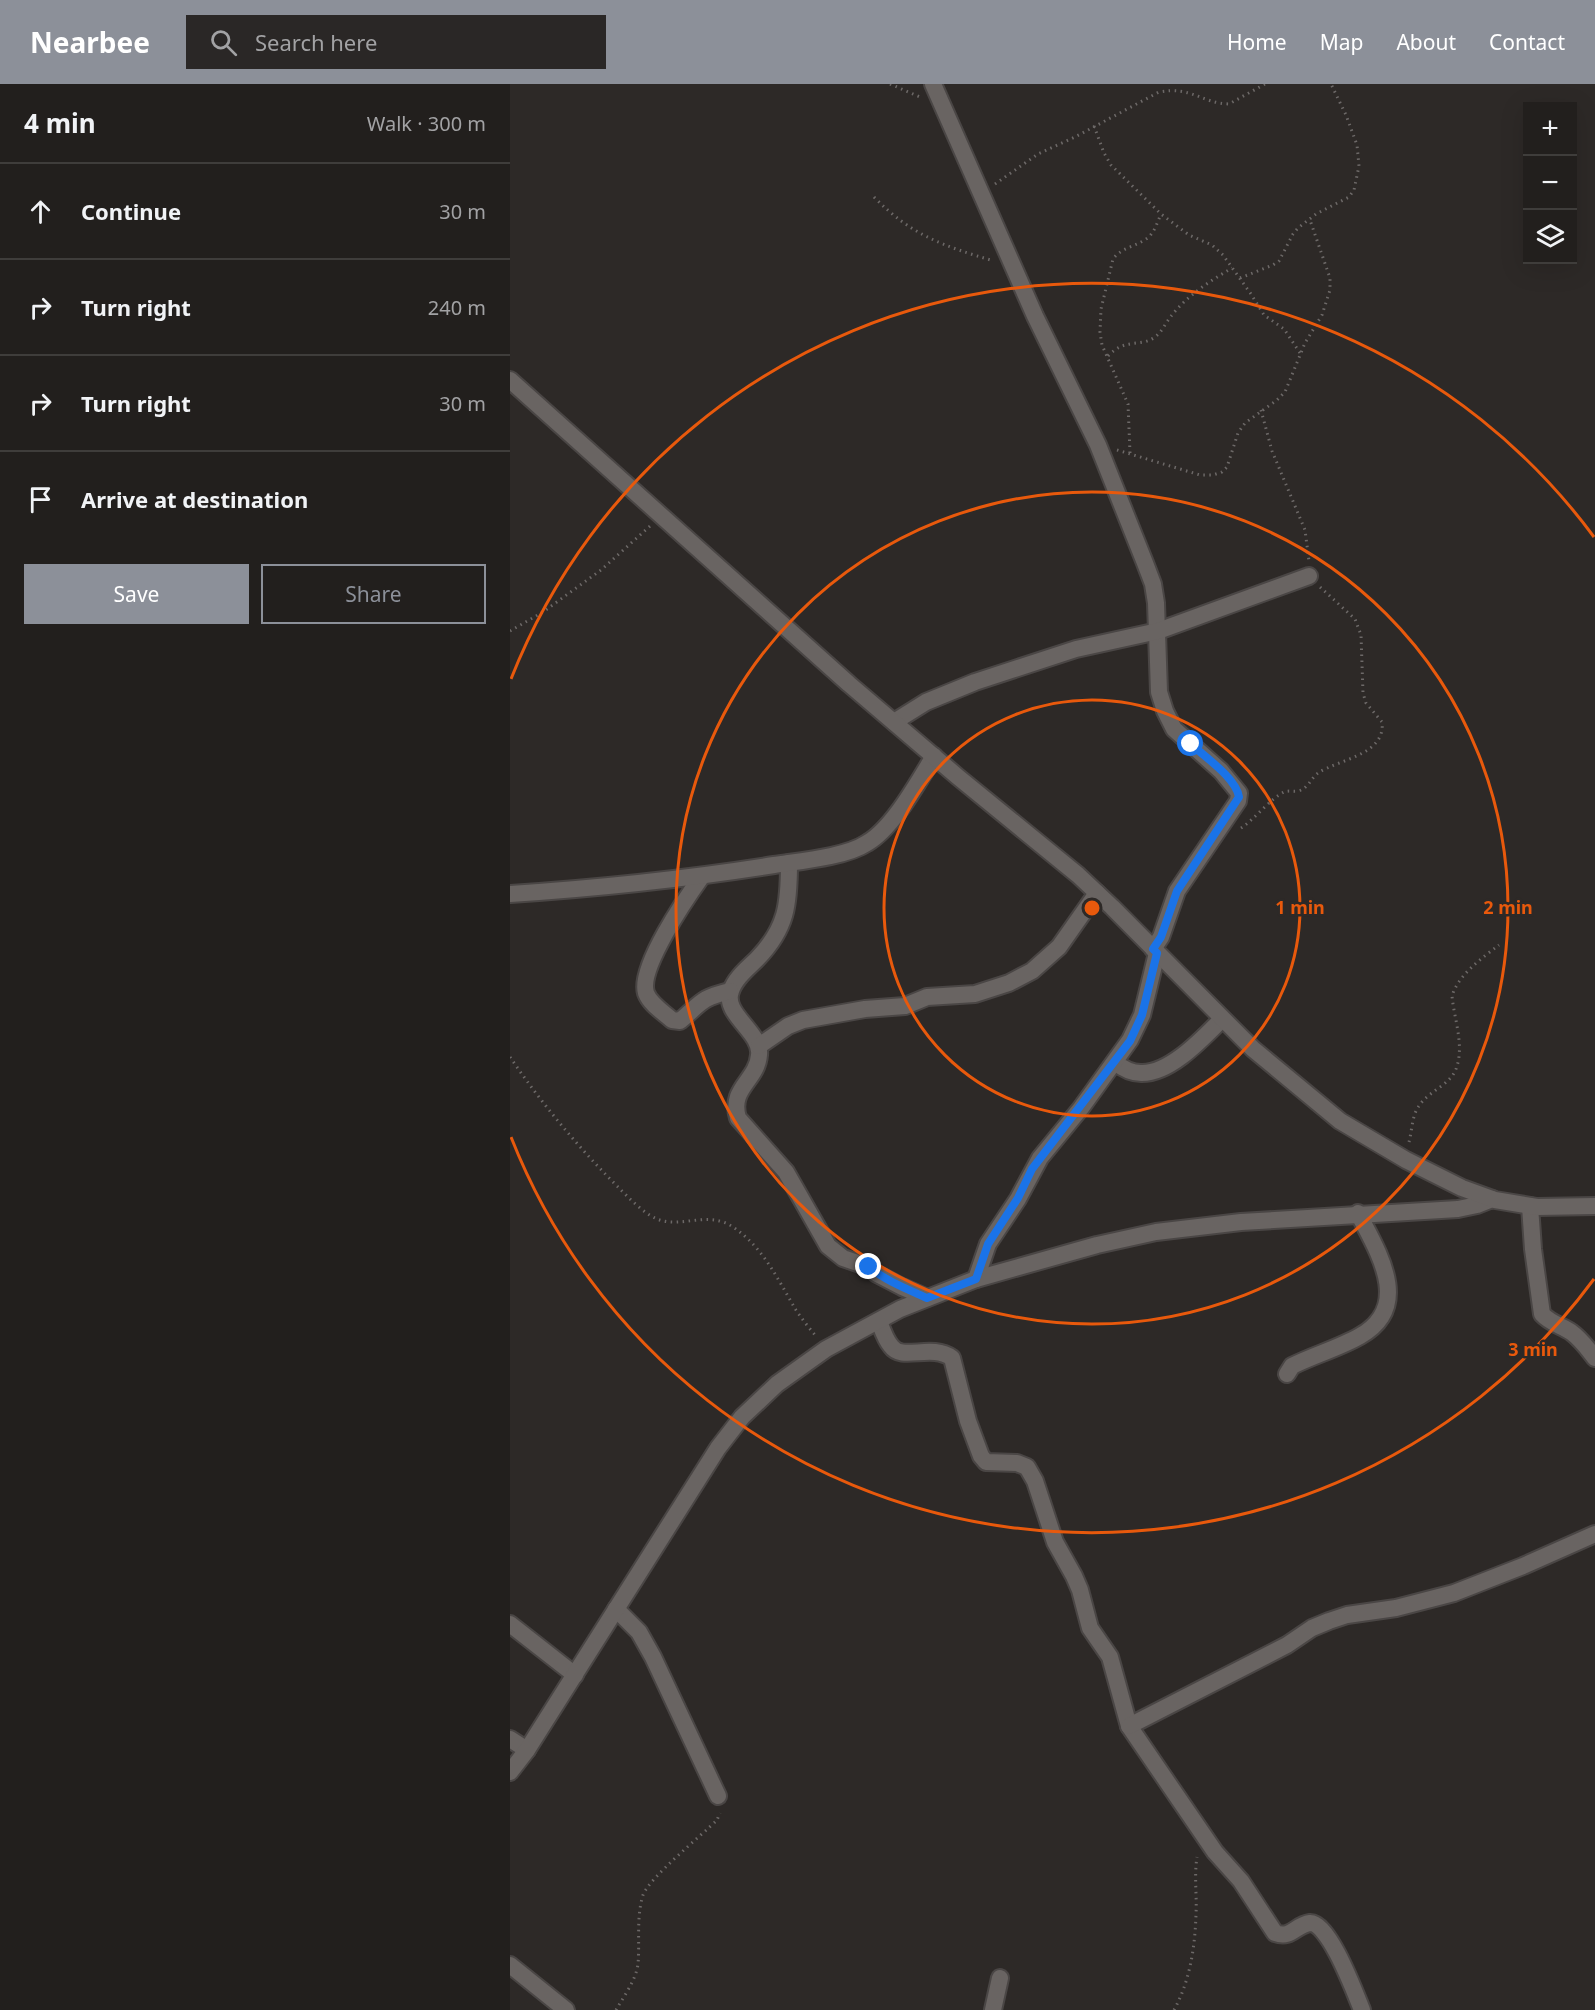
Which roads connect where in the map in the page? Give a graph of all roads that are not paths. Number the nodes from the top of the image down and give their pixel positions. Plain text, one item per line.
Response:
1 (933, 84) edge
2 (510, 380) edge
3 (1309, 576) road end
4 (1158, 631) junction
5 (894, 722) junction
6 (934, 756) junction
7 (789, 863) junction
8 (702, 876) junction
9 (1096, 892) junction
10 (510, 894) edge
11 (1155, 951) junction
12 (730, 991) junction
13 (1222, 1019) junction
14 (759, 1046) junction
15 (1115, 1062) junction
16 (1492, 1199) junction
17 (1530, 1206) junction
18 (1595, 1206) edge
19 (1358, 1213) junction
20 (976, 1279) junction
21 (927, 1298) junction
22 (879, 1321) junction
23 (1595, 1358) edge
24 (1287, 1374) dead end
25 (1595, 1534) edge
26 (616, 1609) junction
27 (510, 1624) edge
28 (575, 1675) junction
29 (1129, 1726) junction
30 (510, 1739) edge
31 (527, 1750) junction
32 (510, 1772) edge
33 (718, 1796) road end
34 (510, 1965) edge
35 (1000, 1978) dead end
36 (566, 2010) edge
37 (993, 2010) edge
38 (1362, 2010) edge

1 - 4 street
2 - 5 street
3 - 4 street
4 - 5 street
4 - 11 street
5 - 6 street
6 - 7 street
6 - 9 street
7 - 8 street
7 - 12 street
8 - 10 street
8 - 12 street
9 - 11 street
9 - 14 street
11 - 13 street
11 - 15 street
12 - 14 street
13 - 15 street
13 - 16 street
14 - 21 street
15 - 20 street
16 - 17 street
16 - 19 street
17 - 18 street
17 - 23 street
19 - 20 street
19 - 24 street
20 - 21 street
21 - 22 street
22 - 26 street
22 - 29 street
25 - 29 street
26 - 28 street
26 - 33 street
27 - 28 street
28 - 31 street
29 - 38 street
30 - 31 street
31 - 32 street
34 - 36 street
35 - 37 street

